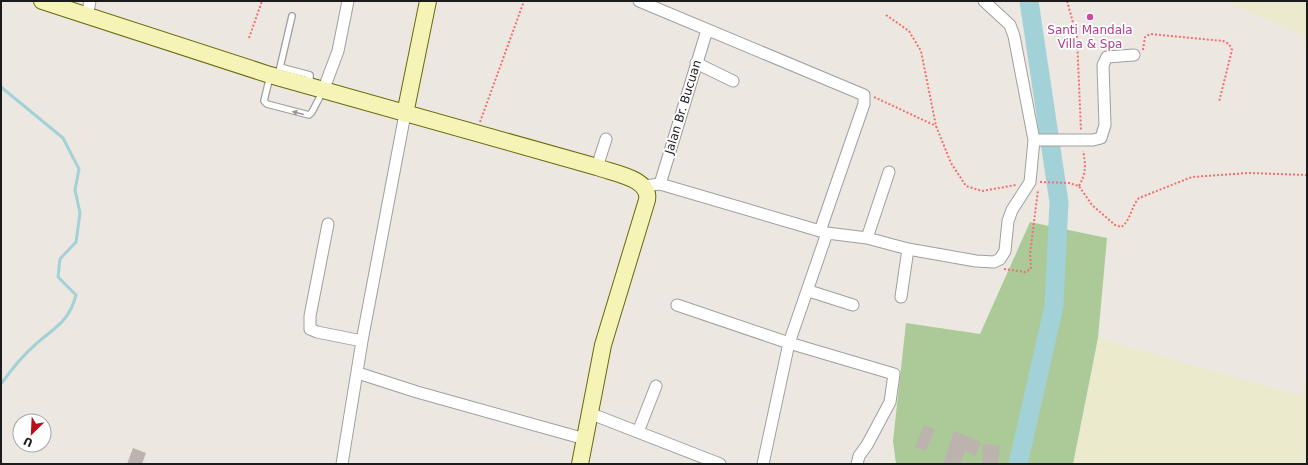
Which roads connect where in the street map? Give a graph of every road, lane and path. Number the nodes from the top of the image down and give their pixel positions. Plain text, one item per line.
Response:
1 (42, 1) edge
2 (262, 1) edge
3 (348, 1) edge
4 (428, 1) edge
5 (524, 1) edge
6 (639, 1) edge
7 (984, 1) edge
8 (1067, 1) edge
9 (656, 4) edge
10 (88, 9) edge
11 (886, 15) dead end
12 (292, 16) dead end
13 (706, 30) junction
14 (250, 38) dead end
15 (1134, 55) joint
16 (696, 64) junction
17 (276, 73) junction
18 (733, 81) dead end
19 (317, 89) junction
20 (864, 95) junction
21 (1219, 102) dead end
22 (405, 114) junction
23 (936, 126) junction
24 (476, 134) junction
25 (606, 139) dead end
26 (1036, 140) junction
27 (1077, 140) junction
28 (597, 168) junction
29 (889, 172) dead end
30 (1307, 175) edge
31 (1030, 182) junction
32 (660, 184) junction
33 (644, 186) junction
34 (1079, 186) junction
35 (328, 224) dead end
36 (824, 232) junction
37 (867, 238) junction
38 (908, 249) junction
39 (994, 262) junction
40 (809, 291) junction
41 (901, 298) dead end
42 (853, 305) dead end
43 (677, 306) dead end
44 (362, 341) junction
45 (790, 343) junction
46 (358, 373) junction
47 (656, 386) dead end
48 (589, 413) junction
49 (638, 432) junction
50 (585, 439) junction
51 (342, 464) edge
52 (580, 464) edge
53 (720, 464) edge
54 (763, 464) edge
55 (857, 464) edge

1 - 10 main road
2 - 14 path
3 - 19 street
4 - 22 main road
5 - 24 path
6 - 9 street
7 - 26 street
8 - 27 path
9 - 13 street
10 - 17 main road
11 - 23 path
12 - 17 lane
13 - 16 street, Jalan Br. Bucuan
13 - 20 street
15 - 21 path
15 - 27 street
16 - 18 street
16 - 32 street, Jalan Br. Bucuan
17 - 19 main road
19 -> 17 lane
19 - 22 main road
20 - 23 path
20 - 36 street
22 - 24 main road
22 - 44 street
23 - 31 path
24 - 28 main road
25 - 28 street
26 - 27 street
26 - 31 street
27 - 34 path
28 - 33 main road
29 - 37 street
30 - 34 path
31 - 39 street
32 - 33 street
32 - 36 street
33 - 48 main road
34 - 39 path
35 - 44 street
36 - 37 street
36 - 40 street
37 - 38 street
38 - 39 street
38 - 41 street
40 - 42 street
40 - 45 street
43 - 45 street
44 - 46 street
45 - 54 street
45 - 55 street
46 - 50 street
46 - 51 street
47 - 49 street
48 - 49 street
48 - 50 main road
49 - 53 street
50 - 52 main road

